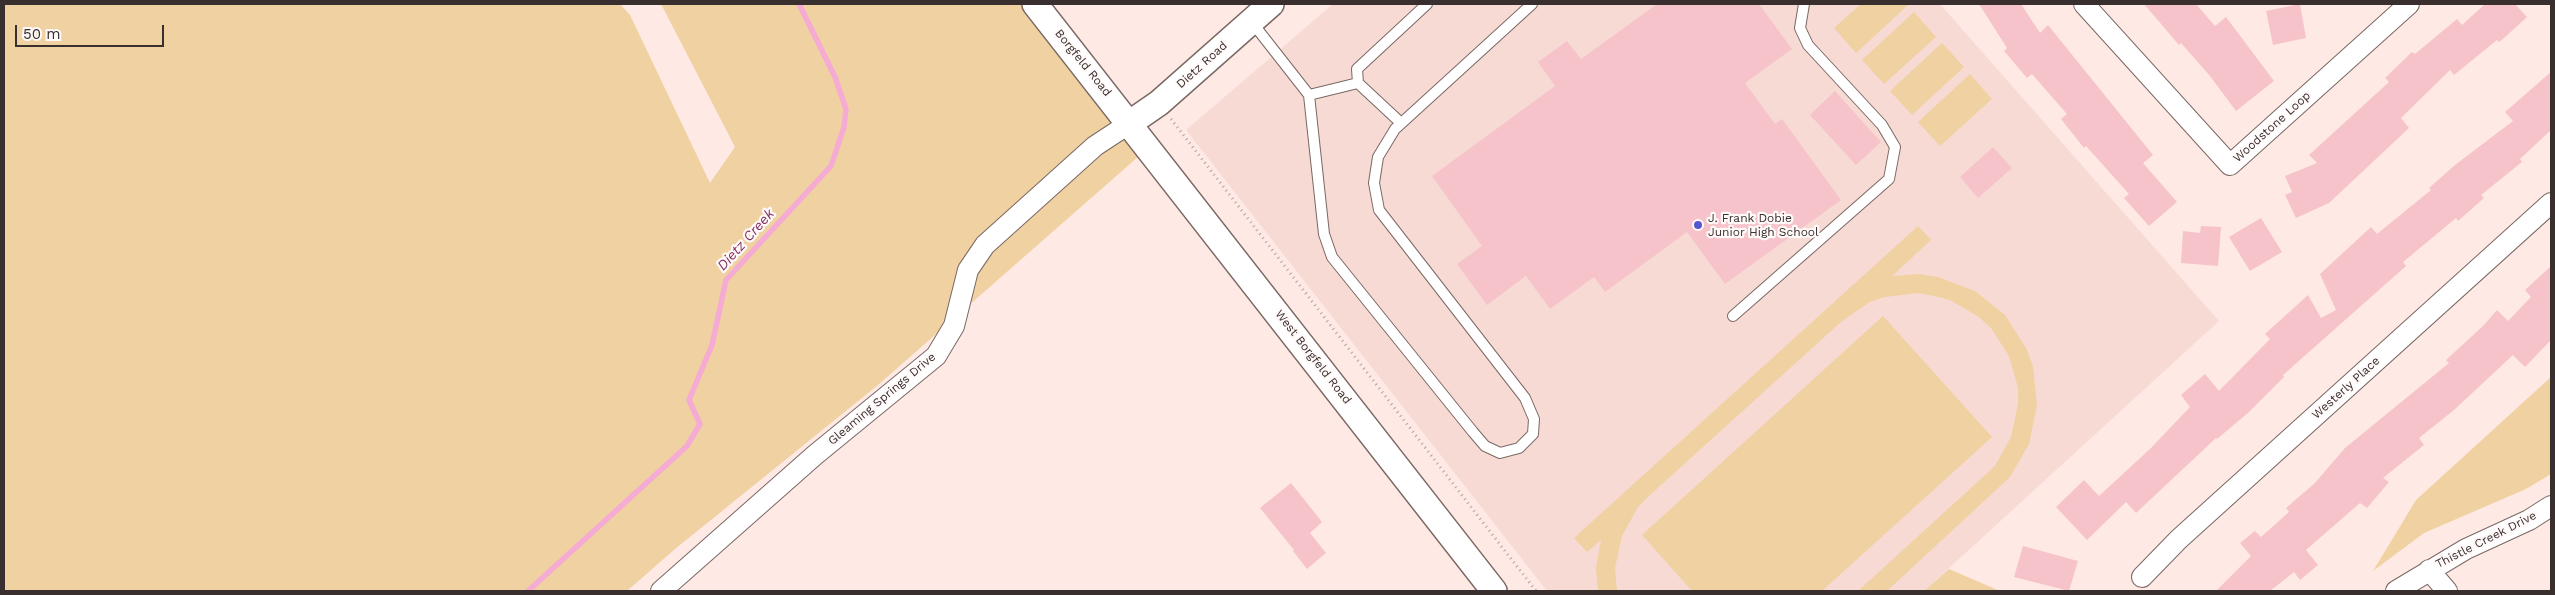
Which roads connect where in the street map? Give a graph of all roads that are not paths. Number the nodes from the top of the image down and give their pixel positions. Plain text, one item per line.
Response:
1 (1035, 4) edge
2 (1271, 4) edge
3 (1427, 4) edge
4 (1532, 4) edge
5 (1804, 4) edge
6 (2084, 4) edge
7 (2409, 4) edge
8 (1252, 21) junction
9 (1358, 83) junction
10 (1309, 95) junction
11 (1130, 123) junction
12 (1401, 123) junction
13 (2551, 203) edge
14 (1733, 316) dead end
15 (2551, 506) edge
16 (2430, 570) junction
17 (2142, 577) dead end
18 (661, 591) edge
19 (1494, 591) edge
20 (2396, 591) edge
21 (2447, 591) edge

1 - 11 street, Borgfeld Road
2 - 8 street, Dietz Road
3 - 9 lane
4 - 12 lane
5 - 14 lane
6 - 7 street, Woodstone Loop
8 - 10 lane
8 - 11 street, Dietz Road
9 - 10 lane
9 - 12 lane
10 - 12 lane
11 - 18 street, Gleaming Springs Drive
11 - 19 street, West Borgfeld Road
13 - 17 street, Westerly Place
15 - 16 street, Thistle Creek Drive
16 - 20 street, Thistle Creek Drive
16 - 21 street

